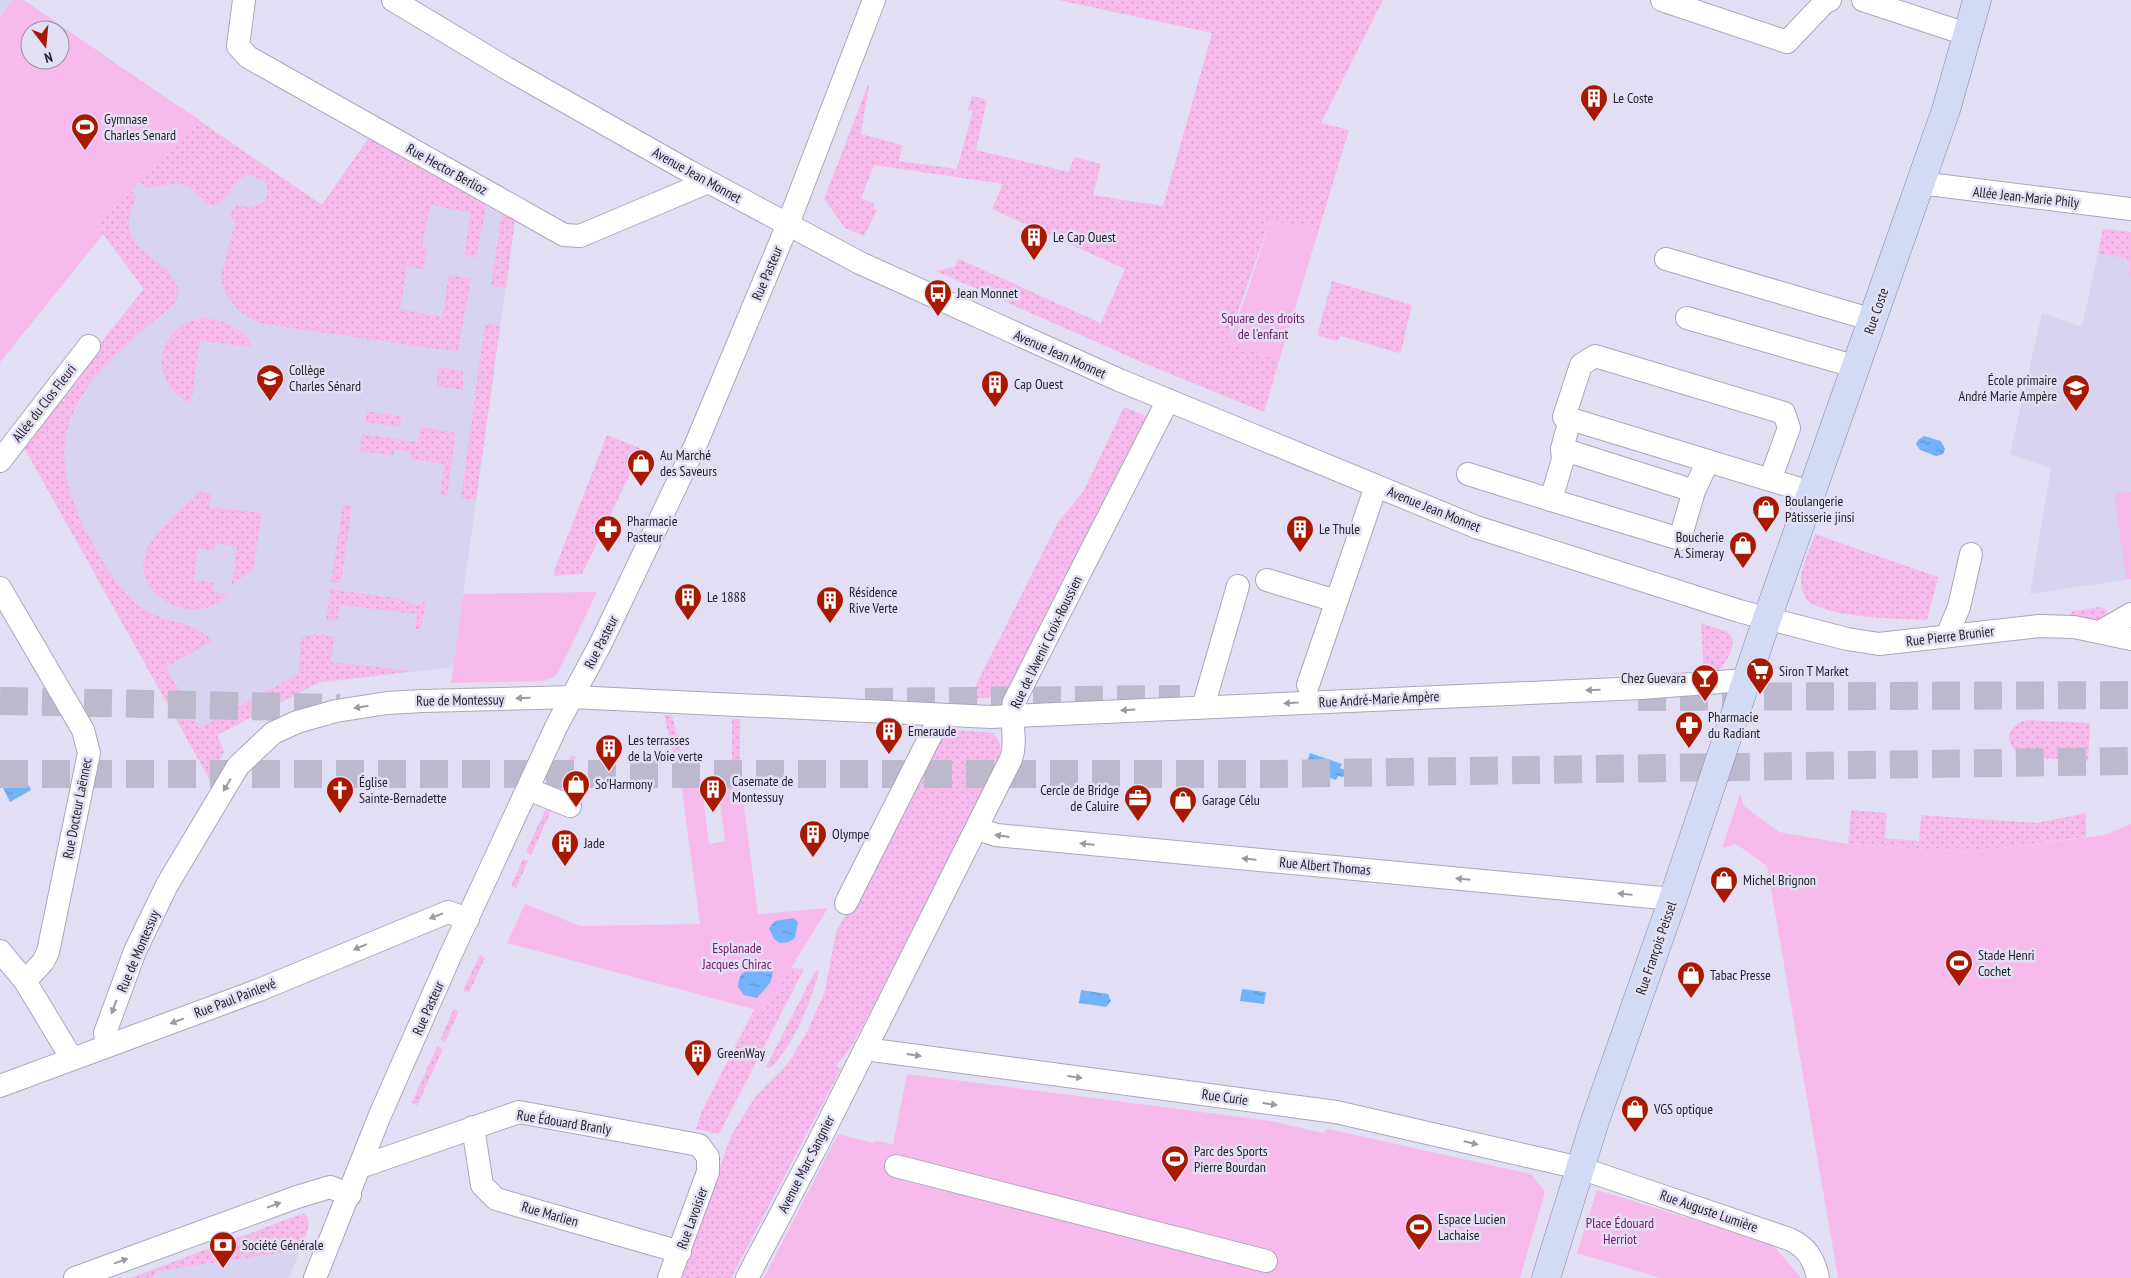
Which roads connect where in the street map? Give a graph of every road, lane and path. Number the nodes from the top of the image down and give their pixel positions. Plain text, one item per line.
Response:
1 (244, 0) edge
2 (393, 0) edge
3 (874, 0) edge
4 (1662, 0) edge
5 (1830, 0) edge
6 (1863, 0) edge
7 (1978, 0) edge
8 (1688, 4) edge
9 (1969, 35) junction
10 (708, 182) junction
11 (1920, 183) junction
12 (2131, 209) edge
13 (788, 224) junction
14 (1666, 259) dead end
15 (1687, 318) dead end
16 (1873, 320) junction
17 (88, 346) dead end
18 (1857, 367) junction
19 (1168, 400) junction
20 (1570, 419) junction
21 (1562, 449) junction
22 (0, 460) edge
23 (1708, 461) junction
24 (1468, 474) dead end
25 (1770, 480) junction
26 (1376, 486) junction
27 (1694, 491) junction
28 (1813, 493) junction
29 (1551, 500) junction
30 (1971, 554) dead end
31 (1268, 580) dead end
32 (1238, 586) dead end
33 (0, 588) edge
34 (1336, 600) junction
35 (2131, 614) edge
36 (1767, 619) junction
37 (2100, 632) junction
38 (1947, 636) junction
39 (2131, 639) edge
40 (1746, 680) junction
41 (1308, 685) dead end
42 (572, 697) junction
43 (1203, 707) junction
44 (1011, 716) junction
45 (935, 727) dead end
46 (528, 789) junction
47 (570, 806) dead end
48 (978, 829) junction
49 (1673, 899) junction
50 (846, 903) dead end
51 (468, 919) junction
52 (0, 951) edge
53 (25, 982) junction
54 (107, 1046) junction
55 (865, 1049) junction
56 (72, 1060) junction
57 (0, 1086) edge
58 (473, 1127) junction
59 (708, 1157) joint
60 (896, 1166) dead end
61 (360, 1167) junction
62 (1580, 1168) junction
63 (350, 1195) junction
64 (680, 1252) junction
65 (1266, 1262) dead end
66 (75, 1278) edge
67 (315, 1278) edge
68 (670, 1278) edge
69 (747, 1278) edge
70 (1546, 1278) edge
71 (1818, 1278) edge

1 - 10 street, Rue Hector Berlioz
2 - 10 street, Avenue Jean Monnet
3 - 13 street, Rue Pasteur
4 - 8 street
5 - 8 street
6 - 9 street
7 - 9 main road, Rue Coste
9 - 11 main road, Rue Coste
10 - 13 street, Avenue Jean Monnet
11 - 12 street, Allée Jean-Marie Phily
11 - 16 main road, Rue Coste
13 - 19 street, Avenue Jean Monnet
13 - 42 street, Rue Pasteur
14 - 16 street
15 - 18 street
16 - 18 main road, Rue Coste
17 - 22 street, Allée du Clos Fleuri
18 - 28 main road, Rue Coste
19 - 26 street, Avenue Jean Monnet
19 - 44 street, Rue de l'Avenir Croix-Roussien
20 - 21 street
20 - 23 street
20 - 25 street
21 - 27 street
21 - 29 street
23 - 25 street
23 - 27 street
24 - 29 street
25 - 28 street
26 - 34 street
26 - 36 street, Avenue Jean Monnet
27 - 29 street
28 - 36 main road, Rue Coste
30 - 38 street
31 - 34 street
32 - 43 street
33 - 53 street, Rue Docteur Laënnec
34 - 41 street
35 - 37 street
36 - 38 street, Rue Pierre Brunier
36 - 40 main road, Rue François Peissel
37 - 38 street, Rue Pierre Brunier
37 - 39 street, Rue Pierre Brunier
40 -> 43 street, Rue André-Marie Ampère
40 - 49 main road, Rue François Peissel
42 - 44 street, Rue de Montessuy
42 - 46 street, Rue Pasteur
42 -> 54 street, Rue de Montessuy
43 -> 44 street, Rue André-Marie Ampère
44 - 48 street, Rue de l'Avenir Croix-Roussien
45 - 50 street
46 - 47 street
46 - 51 street, Rue Pasteur
49 -> 48 street, Rue Albert Thomas
48 - 55 street, Rue de l'Avenir Croix-Roussien
49 - 62 main road, Rue François Peissel
51 -> 54 street, Rue Paul Painlevé
51 - 61 street, Rue Pasteur
52 - 53 street
53 - 56 street
54 - 56 street, Rue Paul Painlevé
55 -> 62 street, Rue Curie
55 - 69 street, Avenue Marc Sangnier
56 - 57 street, Rue Paul Painlevé
58 - 59 street, Rue Édouard Branly
58 - 61 street, Rue Édouard Branly
58 - 64 street, Rue Marlien
59 - 64 street, Rue Lavoisier
60 - 65 street
61 - 63 street, Rue Pasteur
62 - 70 main road, Rue François Peissel
62 - 71 street, Rue Auguste Lumière
66 -> 63 street
63 - 67 street, Rue Pasteur
64 - 68 street, Rue Lavoisier

